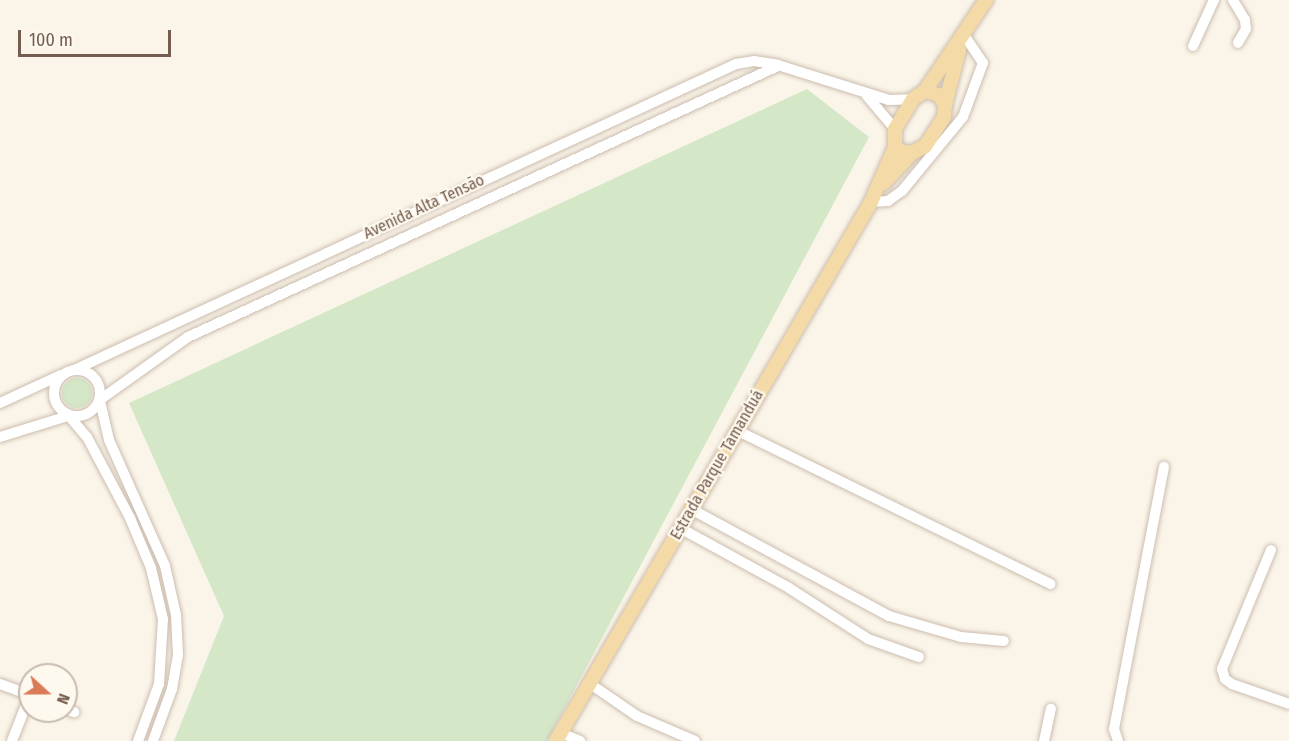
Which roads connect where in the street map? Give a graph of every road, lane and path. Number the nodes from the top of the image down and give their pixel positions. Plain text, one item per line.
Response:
1 (986, 0) edge
2 (1214, 0) edge
3 (1233, 0) edge
4 (963, 39) junction
5 (1238, 43) dead end
6 (1193, 46) dead end
7 (778, 65) junction
8 (865, 93) junction
9 (919, 95) junction
10 (945, 105) junction
11 (895, 129) junction
12 (895, 147) junction
13 (912, 153) junction
14 (878, 189) junction
15 (871, 202) junction
16 (74, 370) junction
17 (61, 375) junction
18 (100, 400) junction
19 (0, 403) edge
20 (69, 416) junction
21 (738, 431) junction
22 (0, 437) edge
23 (1164, 467) dead end
24 (691, 509) junction
25 (680, 528) junction
26 (1271, 550) dead end
27 (1051, 584) dead end
28 (1004, 641) dead end
29 (919, 657) dead end
30 (590, 683) junction
31 (0, 684) edge
32 (1289, 704) edge
33 (1051, 709) dead end
34 (558, 737) edge
35 (12, 741) edge
36 (138, 741) edge
37 (153, 741) edge
38 (580, 741) edge
39 (695, 741) edge
40 (1044, 741) edge
41 (1118, 741) edge

1 - 4 main road
2 - 6 street
3 - 5 street
4 - 9 main road
4 - 10 main road
4 - 15 street
7 - 8 street, Avenida Alta Tensāo
7 - 16 street, Avenida Alta Tensāo
7 - 18 street, Avenida Alta Tensāo
8 - 9 street, Avenida Alta Tensāo
8 - 11 street
9 - 10 main road
9 - 11 main road
10 - 13 main road, Estrada Parque Tamanduá
11 - 12 main road
12 - 13 main road
12 - 14 main road, Estrada Parque Tamanduá
13 - 14 main road, Estrada Parque Tamanduá
14 - 15 main road, Estrada Parque Tamanduá
15 - 21 main road, Estrada Parque Tamanduá
16 - 17 street
16 - 18 street
17 - 19 street
17 - 20 street
18 - 20 street
18 - 37 street
20 - 22 street
20 - 36 street
21 - 24 main road, Estrada Parque Tamanduá
21 - 27 street
23 - 41 street
24 - 25 main road, Estrada Parque Tamanduá
24 - 28 street
25 - 29 street
25 - 30 main road, Estrada Parque Tamanduá
26 - 32 street
30 - 34 main road, Estrada Parque Tamanduá
30 - 39 street
31 - 35 street
33 - 40 street
34 - 38 street

